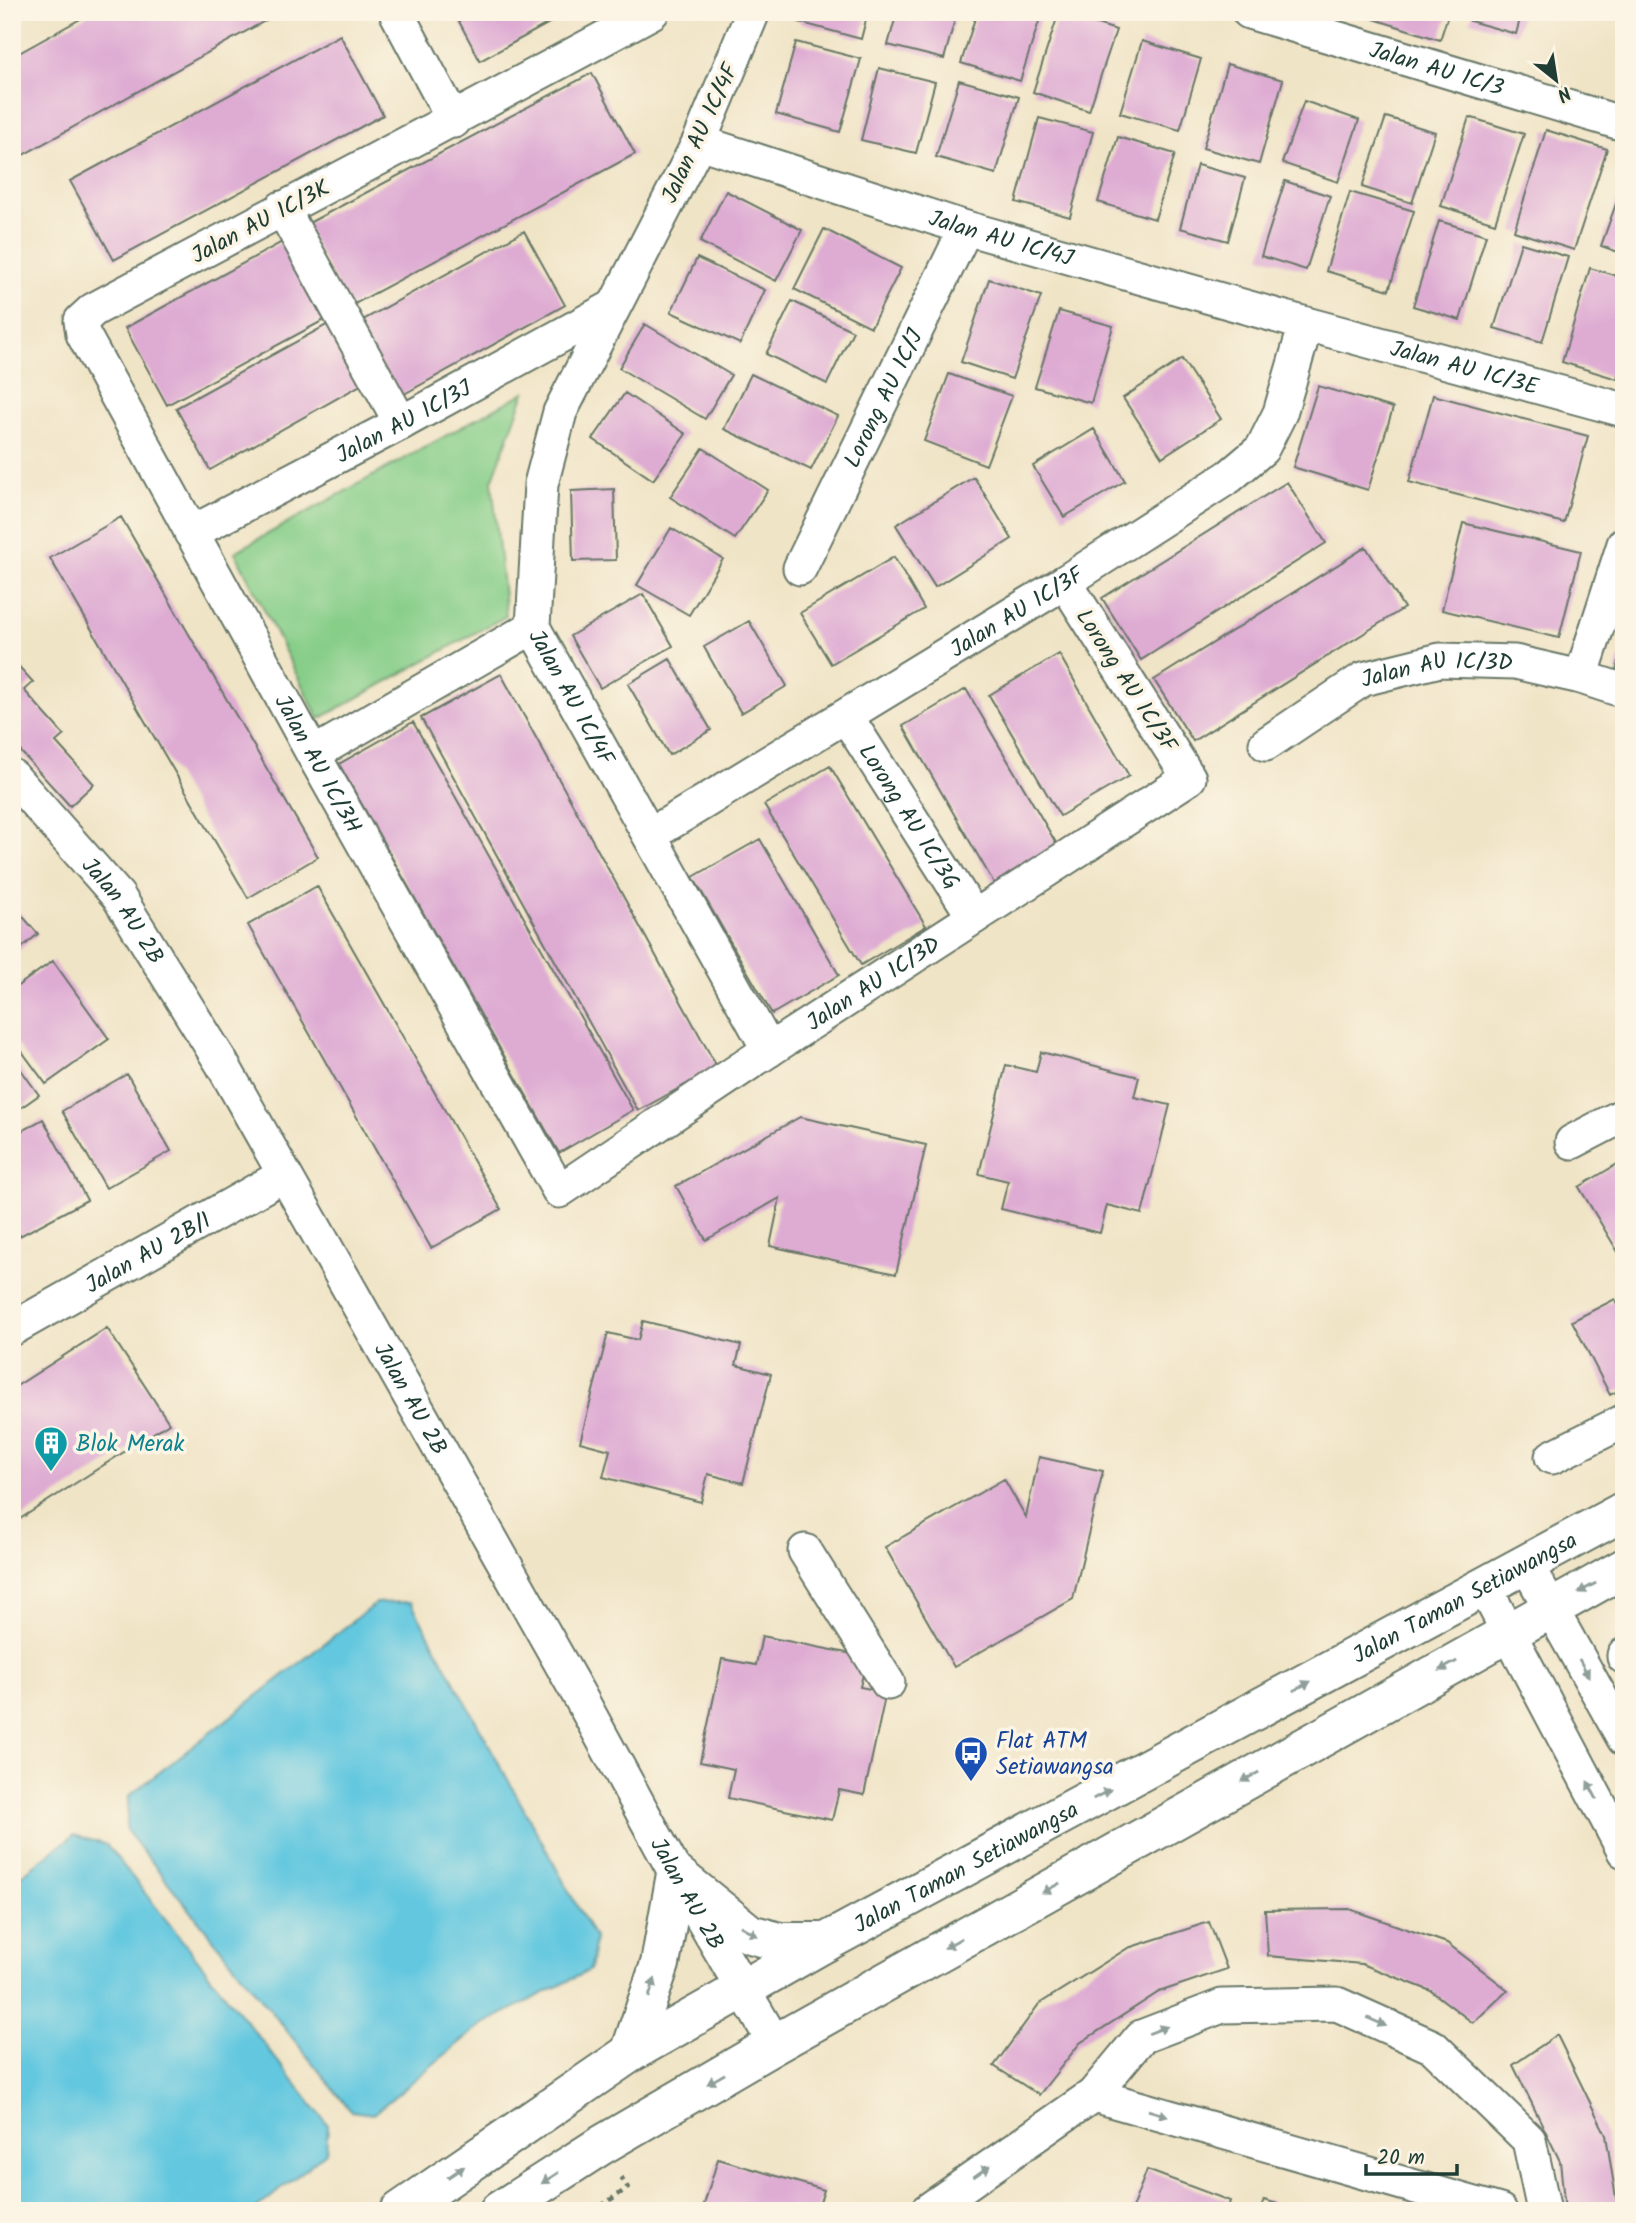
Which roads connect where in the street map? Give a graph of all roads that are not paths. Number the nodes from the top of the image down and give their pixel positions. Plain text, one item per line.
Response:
1 (396, 12) edge
2 (652, 12) edge
3 (753, 12) edge
4 (1250, 12) edge
5 (454, 121) junction
6 (1624, 124) edge
7 (699, 142) junction
8 (282, 208) junction
9 (966, 228) junction
10 (613, 307) junction
11 (1306, 324) junction
12 (83, 334) joint
13 (1624, 410) edge
14 (401, 423) junction
15 (191, 533) junction
16 (1624, 544) edge
17 (800, 568) dead end
18 (1065, 582) junction
19 (533, 627) junction
20 (1581, 677) junction
21 (1624, 691) edge
22 (846, 716) junction
23 (1266, 744) dead end
24 (313, 754) junction
25 (12, 776) edge
26 (1189, 778) joint
27 (650, 835) junction
28 (974, 917) junction
29 (769, 1050) junction
30 (1624, 1115) edge
31 (1572, 1142) dead end
32 (284, 1175) junction
33 (559, 1191) joint
34 (12, 1329) edge
35 (1624, 1421) edge
36 (1552, 1457) dead end
37 (1624, 1511) edge
38 (805, 1551) dead end
39 (1526, 1564) junction
40 (1624, 1568) edge
41 (1485, 1588) junction
42 (1551, 1609) junction
43 (1508, 1632) junction
44 (888, 1684) dead end
45 (1624, 1739) edge
46 (1624, 1851) edge
47 (676, 1874) junction
48 (826, 1942) junction
49 (743, 1989) junction
50 (775, 2044) junction
51 (630, 2053) junction
52 (1093, 2095) junction
53 (941, 2208) edge
54 (400, 2211) edge
55 (499, 2211) edge
56 (1500, 2211) edge
57 (1544, 2211) edge

1 - 5 street
2 - 5 street, Jalan AU 1C/3K
3 - 7 street, Jalan AU 1C/4F
4 - 6 street, Jalan AU 1C/3
5 - 8 street, Jalan AU 1C/3K
7 - 9 street, Jalan AU 1C/4J
7 - 10 street, Jalan AU 1C/4F
8 - 12 street, Jalan AU 1C/3K
8 - 14 street
9 - 11 street, Jalan AU 1C/4J
9 - 17 street, Lorong AU 1C/J
10 - 14 street, Jalan AU 1C/3J
10 - 19 street, Jalan AU 1C/4F
11 - 13 street, Jalan AU 1C/3E
11 - 18 street, Jalan AU 1C/3F
12 - 15 street, Jalan AU 1C/3H
14 - 15 street, Jalan AU 1C/3J
15 - 24 street, Jalan AU 1C/3H
16 - 20 street
18 - 22 street, Jalan AU 1C/3F
18 - 26 street, Lorong AU 1C/3F
19 - 24 street
19 - 27 street, Jalan AU 1C/4F
20 - 21 street, Jalan AU 1C/3D
20 - 23 street, Jalan AU 1C/3D
22 - 27 street, Jalan AU 1C/3F
22 - 28 street, Lorong AU 1C/3G
24 - 33 street, Jalan AU 1C/3H
25 - 32 street, Jalan AU 2B
26 - 28 street, Jalan AU 1C/3D
27 - 29 street, Jalan AU 1C/4F
28 - 29 street, Jalan AU 1C/3D
29 - 33 street, Jalan AU 1C/3D
30 - 31 street
32 - 34 street, Jalan AU 2B/1
32 - 47 street, Jalan AU 2B
35 - 36 street
37 - 39 main road, Jalan Taman Setiawangsa
38 - 44 street
39 - 41 main road, Jalan Taman Setiawangsa
39 - 42 street
40 -> 42 main road
41 - 43 street
48 -> 41 main road, Jalan Taman Setiawangsa
42 - 43 main road
42 -> 45 street
46 -> 43 street
43 -> 50 main road
47 -> 48 main road
47 - 49 street, Jalan AU 2B
51 -> 47 main road
48 - 49 main road, Jalan Taman Setiawangsa
49 - 50 street, Jalan AU 2B
49 - 51 main road, Jalan Taman Setiawangsa
50 -> 55 main road
54 -> 51 main road, Jalan Taman Setiawangsa
53 -> 52 street
52 -> 56 street
52 -> 57 street

